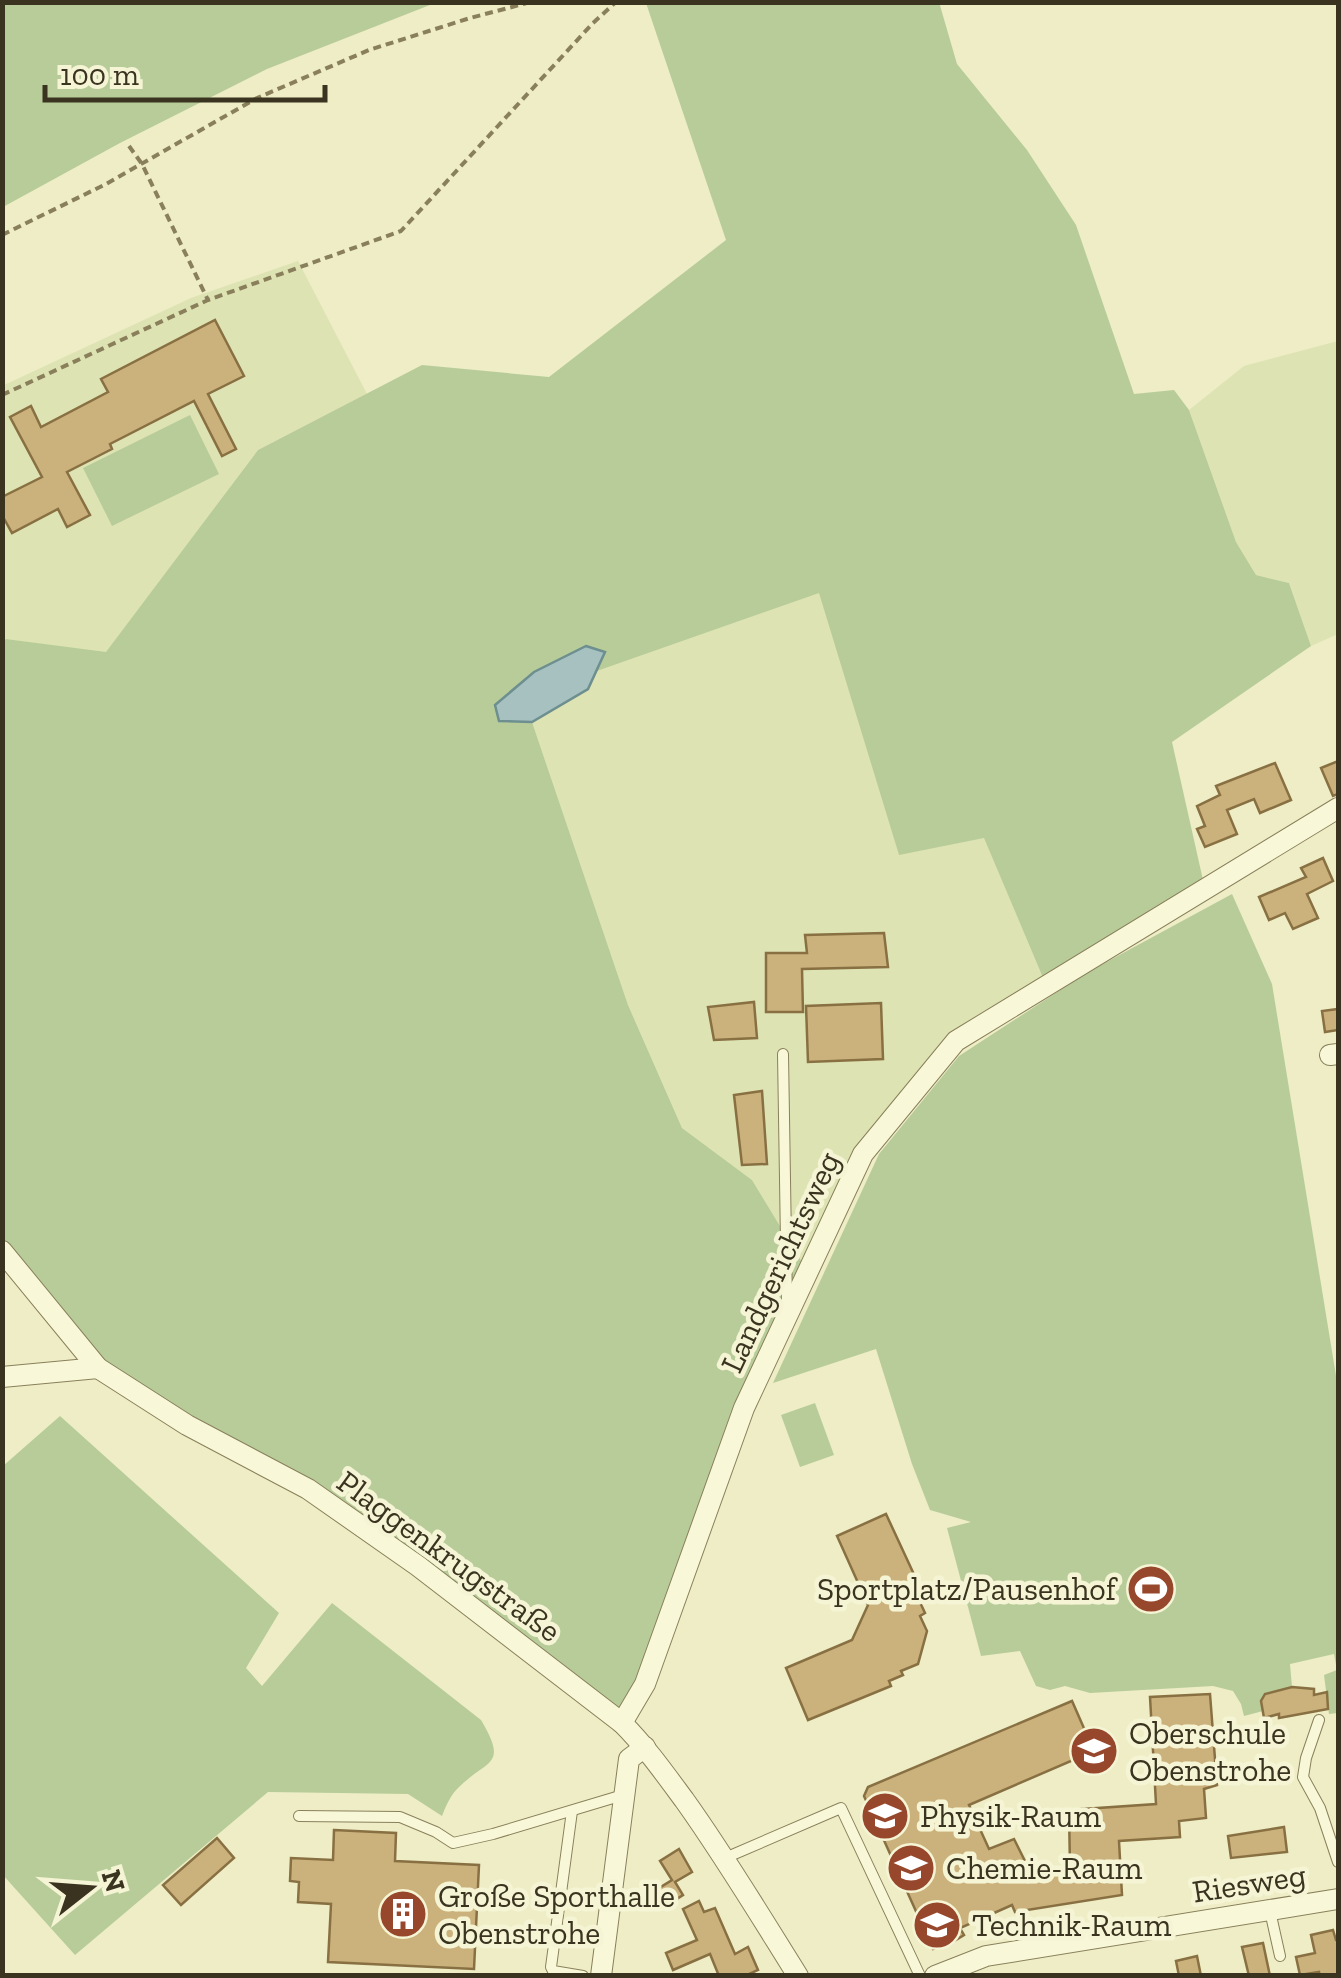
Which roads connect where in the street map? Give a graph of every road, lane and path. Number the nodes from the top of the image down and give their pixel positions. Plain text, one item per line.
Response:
1 (530, 2) edge
2 (616, 2) edge
3 (130, 146) dead end
4 (142, 164) junction
5 (2, 235) edge
6 (208, 300) junction
7 (2, 395) edge
8 (1338, 808) edge
9 (783, 1054) dead end
10 (2, 1251) edge
11 (788, 1316) junction
12 (98, 1368) junction
13 (2, 1377) edge
14 (1319, 1720) dead end
15 (622, 1724) junction
16 (645, 1747) junction
17 (624, 1795) junction
18 (572, 1811) junction
19 (299, 1816) dead end
20 (725, 1858) junction
21 (1338, 1862) edge
22 (1338, 1900) edge
23 (1270, 1911) junction
24 (1280, 1956) dead end
25 (583, 1976) edge
26 (600, 1976) edge
27 (798, 1976) edge
28 (920, 1976) edge
29 (935, 1976) edge

1 - 4 path
2 - 6 path
3 - 4 path
4 - 5 path
4 - 6 path
6 - 7 path
8 - 11 street, Landgerichtsweg
9 - 11 lane
10 - 12 street, Plaggenkrugstraße
11 - 15 street, Landgerichtsweg
12 - 13 street
12 - 15 street, Plaggenkrugstraße
14 - 21 lane
15 - 16 street, Plaggenkrugstraße
16 - 17 street
16 - 20 street, Plaggenkrugstraße
17 - 18 lane
17 - 26 street
18 - 19 lane
18 - 25 lane
20 - 27 street, Plaggenkrugstraße
20 - 28 lane
22 - 23 street, Riesweg
23 - 24 lane
23 - 29 street, Riesweg

